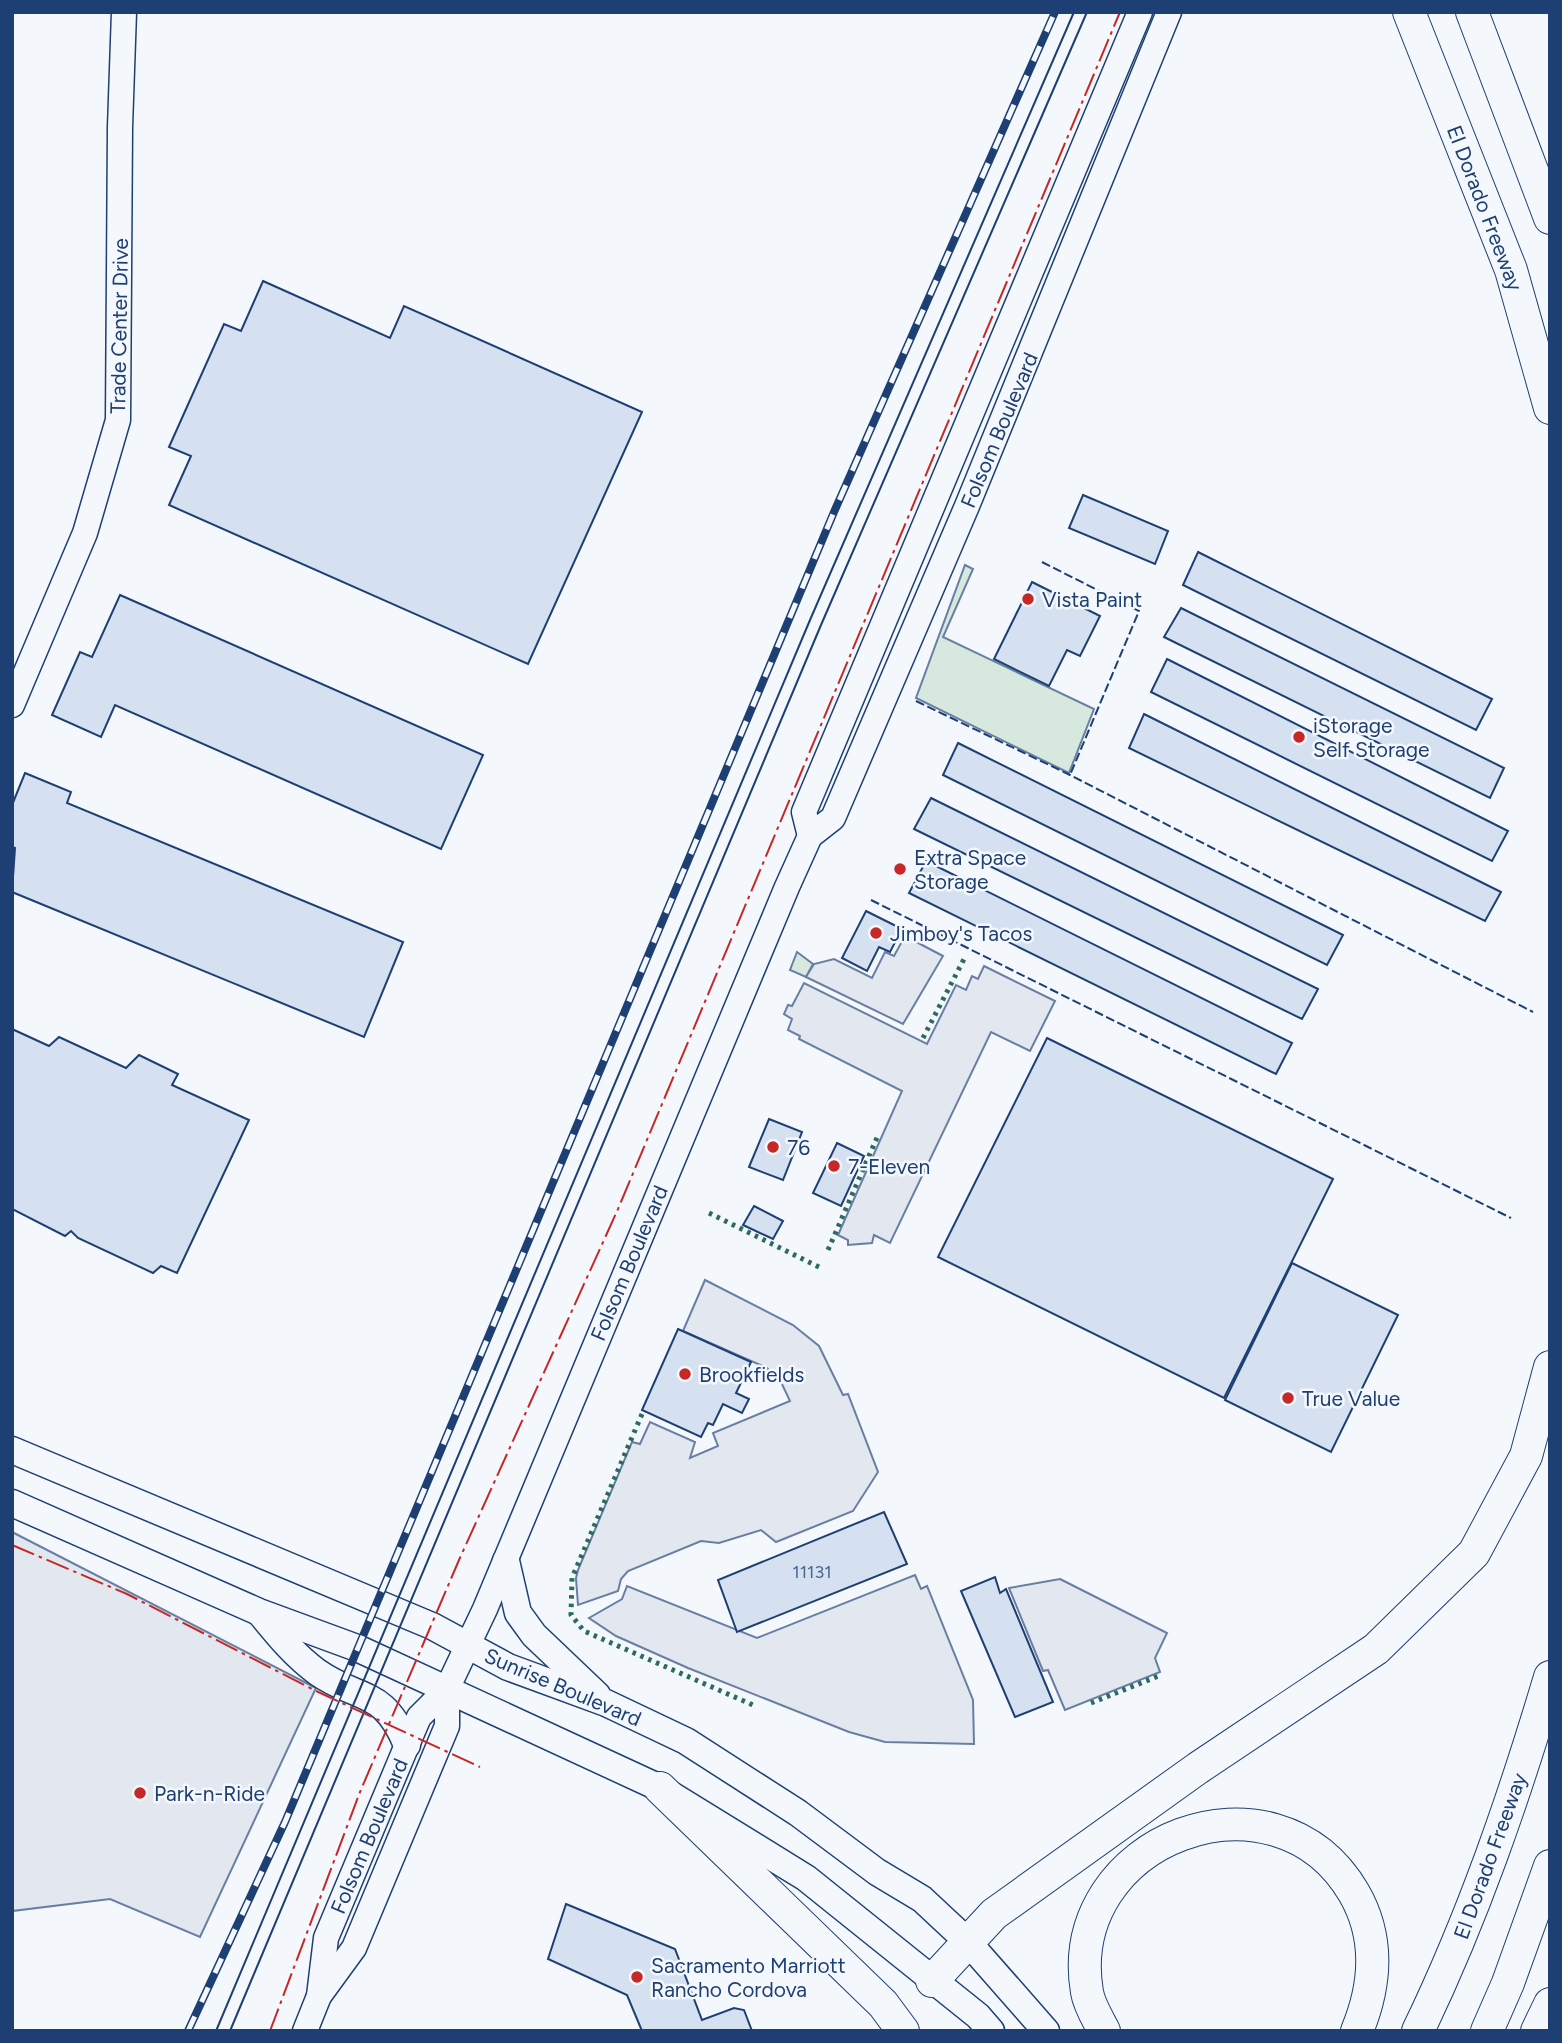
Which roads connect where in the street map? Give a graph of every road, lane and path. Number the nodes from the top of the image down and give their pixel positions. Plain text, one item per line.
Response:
1 (124, 12) edge
2 (1140, 12) edge
3 (1169, 12) edge
4 (1409, 12) edge
5 (1472, 12) edge
6 (1550, 218) edge
7 (1550, 408) edge
8 (970, 420) junction
9 (962, 497) junction
10 (12, 705) edge
11 (810, 836) junction
12 (1550, 1367) edge
13 (12, 1450) edge
14 (12, 1503) edge
15 (506, 1560) junction
16 (259, 1612) junction
17 (468, 1645) junction
18 (1550, 1677) edge
19 (447, 1689) junction
20 (606, 1703) junction
21 (407, 1745) junction
22 (660, 1788) junction
23 (1550, 1866) edge
24 (967, 1941) junction
25 (932, 1981) junction
26 (319, 1996) junction
27 (1550, 2004) edge
28 (305, 2031) edge
29 (903, 2031) edge
30 (991, 2031) edge
31 (1046, 2031) edge
32 (1104, 2031) edge
33 (1357, 2031) edge
34 (1418, 2031) edge
35 (1487, 2031) edge
36 (1537, 2031) edge

1 - 10 main road, Trade Center Drive
2 - 8 main road, Folsom Boulevard
3 - 9 main road, Folsom Boulevard
4 - 7 highway, El Dorado Freeway
5 - 6 highway
8 - 9 main road
8 - 11 main road, Folsom Boulevard
9 - 11 main road, Folsom Boulevard
11 - 15 main road, Folsom Boulevard
12 - 24 highway
13 - 17 main road, Sunrise Boulevard
14 - 16 main road
15 - 17 main road, Folsom Boulevard
15 - 20 main road
16 - 19 main road
16 - 21 main road
17 - 19 main road, Folsom Boulevard
17 - 20 main road, Sunrise Boulevard
18 - 34 highway, El Dorado Freeway
19 - 21 main road, Folsom Boulevard
19 - 22 main road
19 - 26 main road, Folsom Boulevard
20 - 24 main road, Sunrise Boulevard
21 - 26 main road, Folsom Boulevard
22 - 25 main road
22 - 29 highway
23 - 35 highway
24 - 25 highway
24 - 31 main road, Sunrise Boulevard
25 - 30 main road
26 - 28 main road, Folsom Boulevard
27 - 36 highway
32 - 33 highway

